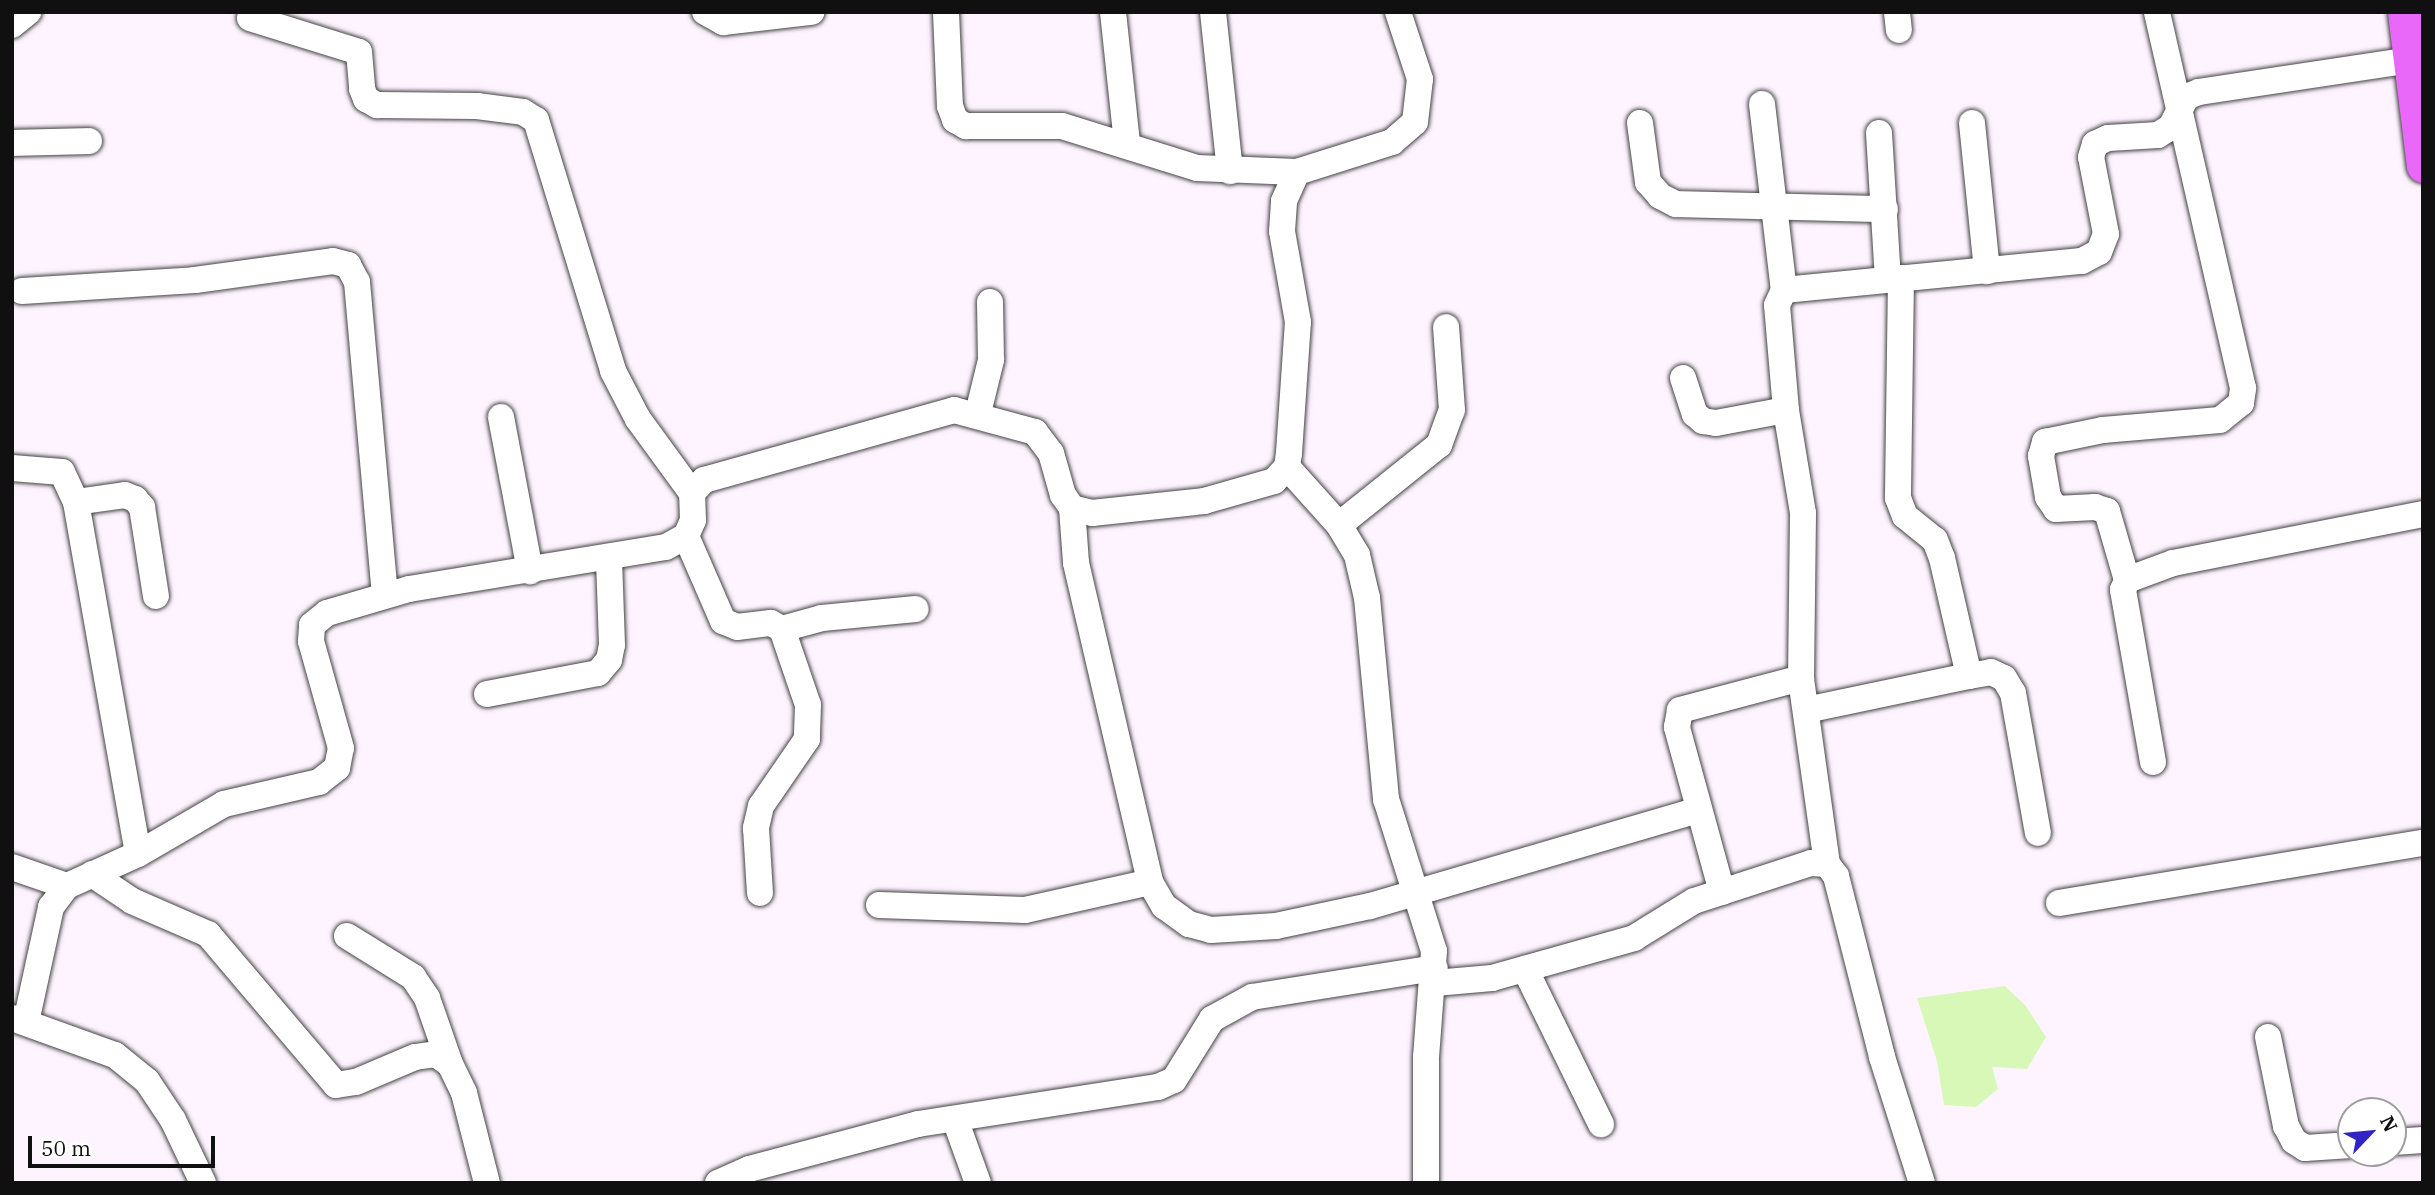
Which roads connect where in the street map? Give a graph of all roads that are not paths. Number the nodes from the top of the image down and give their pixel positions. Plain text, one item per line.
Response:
1 (28, 12) edge
2 (705, 12) edge
3 (811, 12) edge
4 (946, 12) edge
5 (1113, 12) edge
6 (1213, 12) edge
7 (1398, 12) edge
8 (2157, 12) edge
9 (2404, 12) edge
10 (250, 18) dead end
11 (12, 25) edge
12 (2411, 60) junction
13 (1762, 104) dead end
14 (2178, 108) junction
15 (2420, 111) edge
16 (1640, 123) dead end
17 (1972, 124) dead end
18 (1879, 133) dead end
19 (89, 141) dead end
20 (12, 143) edge
21 (1127, 144) junction
22 (2422, 153) edge
23 (1230, 172) junction
24 (1297, 172) junction
25 (1774, 209) junction
26 (1885, 209) junction
27 (1987, 271) junction
28 (1894, 279) junction
29 (1784, 290) junction
30 (22, 291) dead end
31 (990, 302) dead end
32 (1446, 327) dead end
33 (1683, 378) dead end
34 (1786, 410) junction
35 (978, 413) junction
36 (501, 417) dead end
37 (12, 467) edge
38 (1287, 467) junction
39 (691, 492) junction
40 (76, 502) junction
41 (1072, 508) junction
42 (2423, 514) edge
43 (1339, 525) junction
44 (686, 536) junction
45 (609, 558) junction
46 (530, 571) junction
47 (2127, 580) junction
48 (385, 594) junction
49 (156, 596) dead end
50 (916, 609) dead end
51 (782, 629) junction
52 (1969, 676) junction
53 (1801, 678) junction
54 (487, 694) dead end
55 (1806, 710) junction
56 (2153, 762) dead end
57 (1698, 810) junction
58 (2038, 833) dead end
59 (2423, 843) edge
60 (138, 854) junction
61 (1827, 864) junction
62 (12, 867) edge
63 (92, 874) junction
64 (1150, 882) junction
65 (67, 886) junction
66 (1722, 892) junction
67 (760, 893) dead end
68 (1415, 893) junction
69 (2059, 903) dead end
70 (879, 905) dead end
71 (347, 936) dead end
72 (1525, 969) junction
73 (1435, 975) junction
74 (19, 1020) edge
75 (2268, 1037) dead end
76 (450, 1064) junction
77 (956, 1122) junction
78 (1601, 1124) dead end
79 (2337, 1146) edge
80 (204, 1183) edge
81 (486, 1183) edge
82 (718, 1183) edge
83 (978, 1183) edge
84 (1426, 1183) edge
85 (1922, 1183) edge

1 - 11 street
2 - 3 street
4 - 21 street
5 - 21 street
6 - 23 street
7 - 24 street
8 - 14 street
9 - 12 main road
10 - 39 street
12 - 14 street
12 - 15 main road
13 - 25 street
14 - 27 street
14 - 47 street
15 - 22 main road
16 - 25 street
17 - 27 street
18 - 26 street
19 - 20 street
21 - 23 street
23 - 24 street
24 - 38 street
25 - 26 street
25 - 29 street
26 - 28 street
27 - 28 street
28 - 29 street
28 - 52 street
29 - 34 street
30 - 48 street
31 - 35 street
32 - 43 street
33 - 34 street
34 - 53 street
35 - 39 street
35 - 41 street
36 - 46 street
37 - 40 street
38 - 41 street
38 - 43 street
39 - 44 street
40 - 49 street
40 - 60 street
41 - 64 street
42 - 47 street
43 - 68 street
44 - 45 street
44 - 51 street
45 - 46 street
45 - 54 street
46 - 48 street
47 - 56 street
48 - 60 street
50 - 51 street
51 - 67 street
52 - 55 street
52 - 58 street
53 - 55 street
53 - 57 street
55 - 61 street
57 - 66 street
57 - 68 street
59 - 69 street
60 - 63 street
61 - 66 street
61 - 85 street
62 - 65 street
63 - 65 street
63 - 76 street
64 - 68 street
64 - 70 street
65 - 74 street
66 - 72 street
68 - 73 street
71 - 76 street
72 - 73 street
72 - 78 street
73 - 77 street
73 - 84 street
74 - 80 street
75 - 79 street
76 - 81 street
77 - 82 street
77 - 83 street

